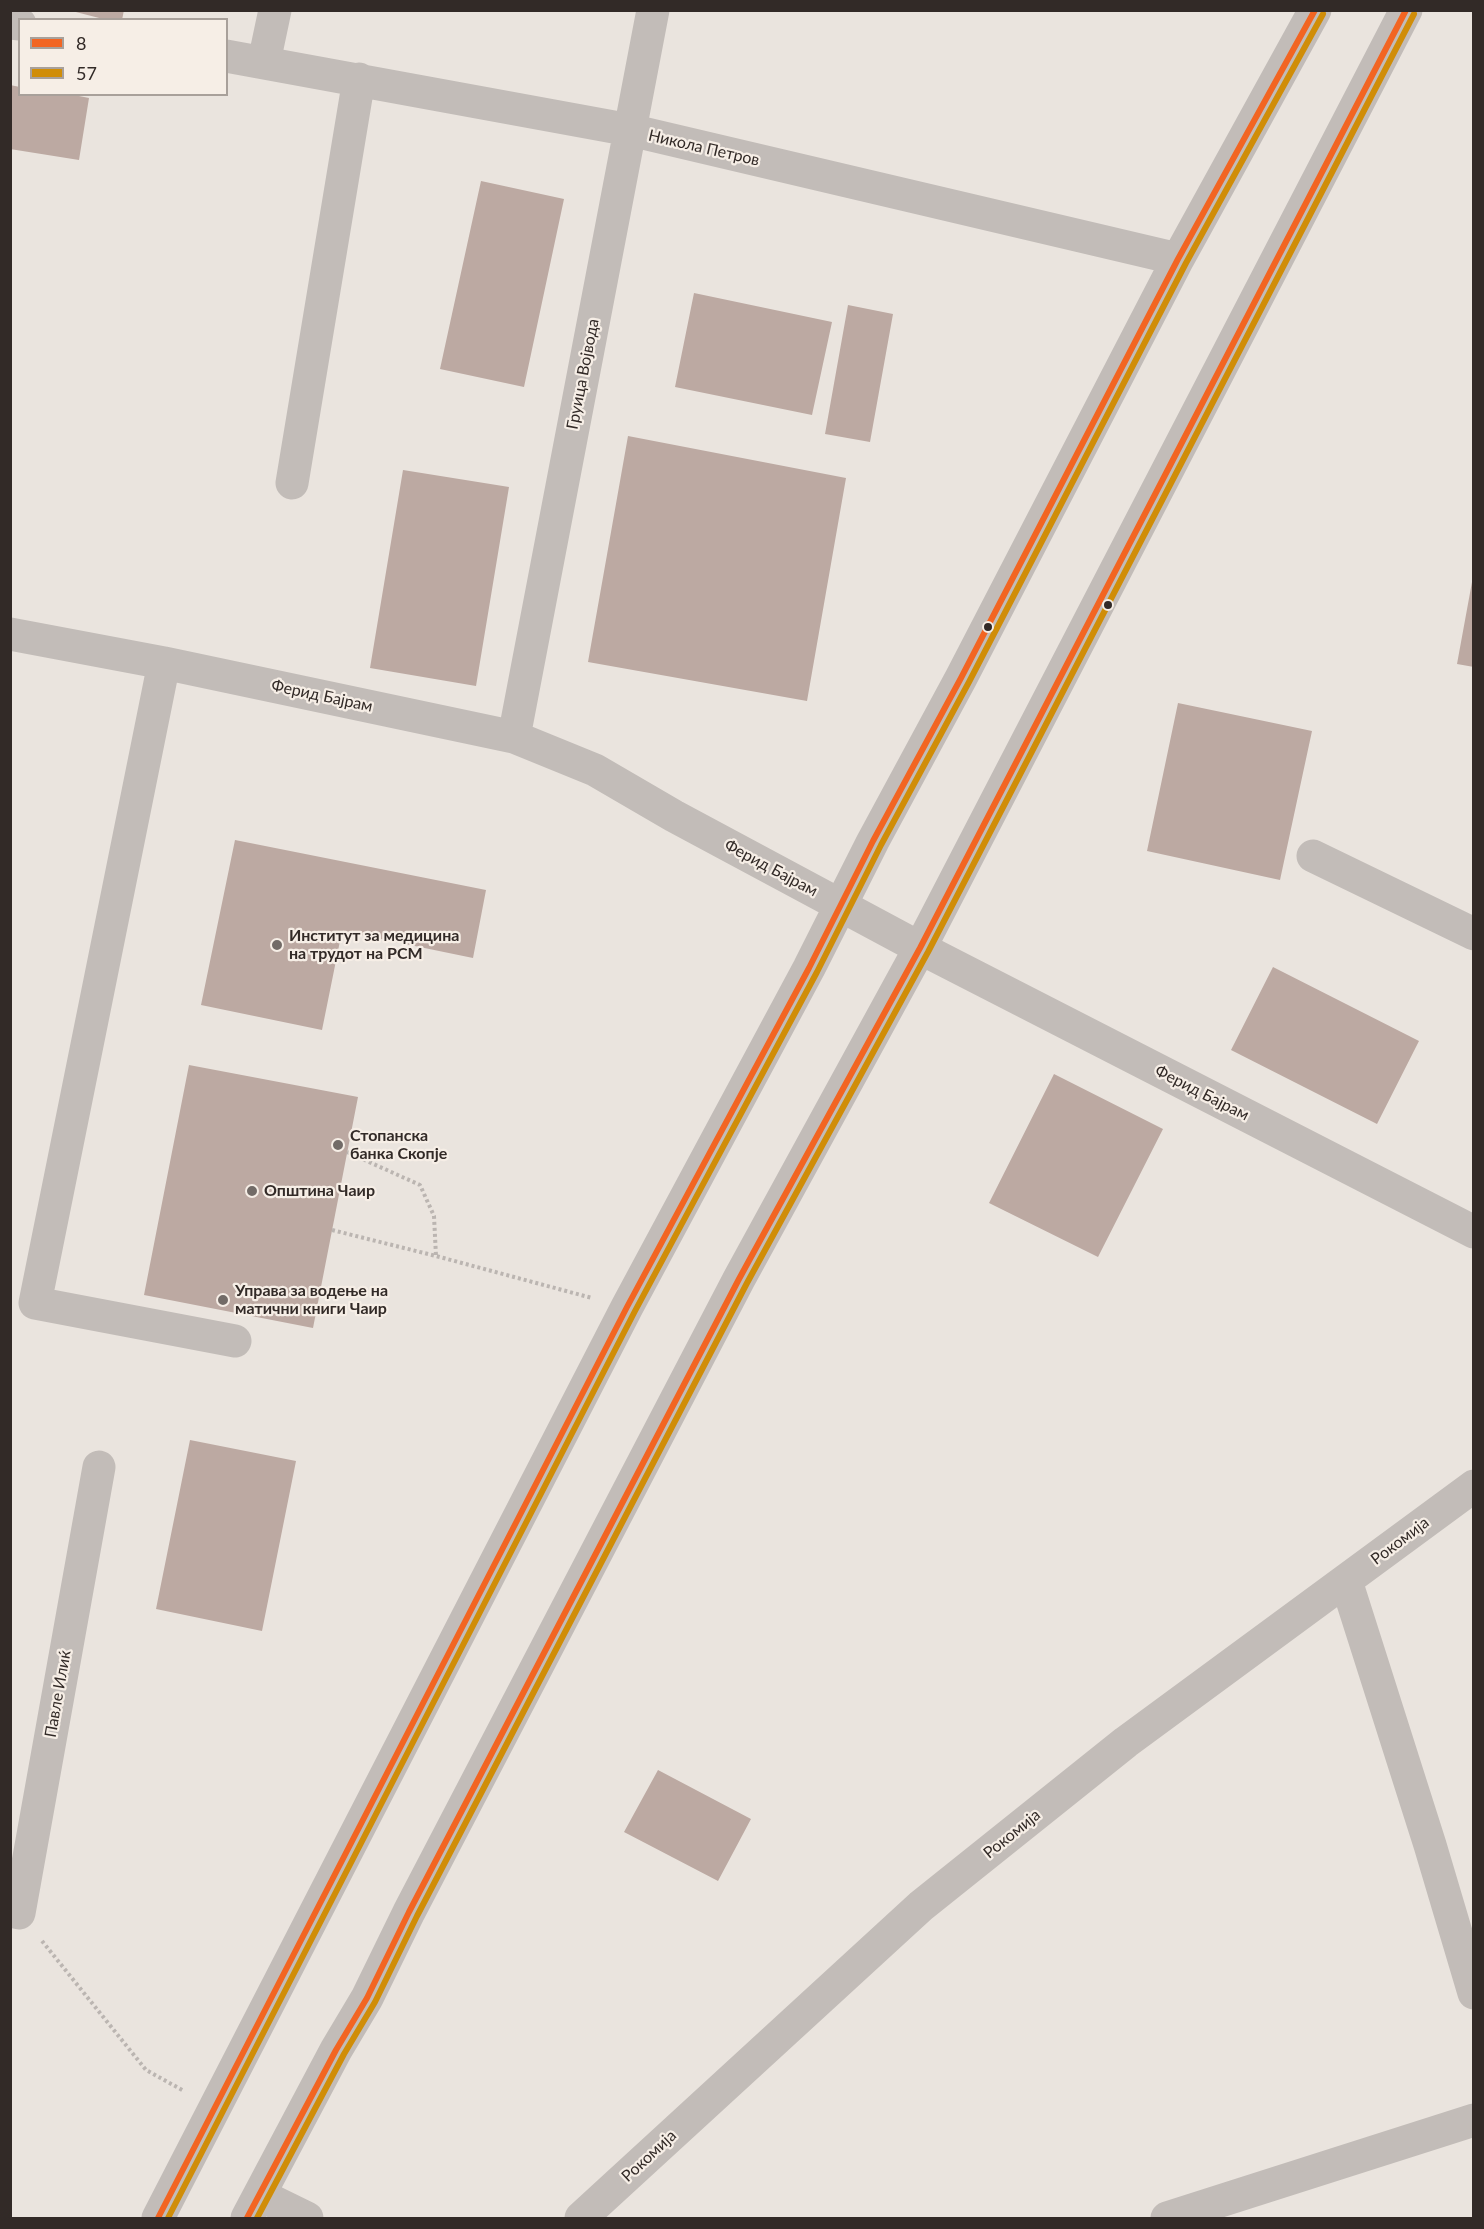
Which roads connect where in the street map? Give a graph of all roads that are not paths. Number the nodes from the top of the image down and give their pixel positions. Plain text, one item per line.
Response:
1 (275, 10) edge
2 (653, 10) edge
3 (1315, 10) edge
4 (1406, 10) edge
5 (228, 56) edge
6 (264, 62) junction
7 (359, 79) junction
8 (630, 130) junction
9 (1178, 259) junction
10 (292, 483) dead end
11 (10, 634) edge
12 (164, 663) junction
13 (514, 737) junction
14 (1313, 856) dead end
15 (841, 906) junction
16 (1473, 934) edge
17 (920, 948) junction
18 (1473, 1232) edge
19 (235, 1341) dead end
20 (99, 1467) dead end
21 (1473, 1486) edge
22 (1347, 1581) junction
23 (15, 1912) edge
24 (1473, 1993) edge
25 (1473, 2120) edge
26 (254, 2207) edge
27 (158, 2218) edge
28 (307, 2218) edge
29 (581, 2218) edge
30 (1167, 2218) edge

1 - 6 street
2 - 8 street, Груица Војвода
3 - 9 street
4 - 17 street
5 - 6 street, Никола Петров
6 - 7 street, Никола Петров
7 - 8 street, Никола Петров
7 - 10 street
8 - 9 street, Никола Петров
8 - 13 street, Груица Војвода
9 - 15 street
11 - 12 street, Ферид Бајрам
12 - 13 street, Ферид Бајрам
12 - 19 street
13 - 15 street, Ферид Бајрам
14 - 16 street
15 - 17 street, Ферид Бајрам
15 - 27 street
17 - 18 street, Ферид Бајрам
17 - 26 street
20 - 23 street, Павле Илиќ
21 - 22 street, Рокомија
22 - 24 street
22 - 29 street, Рокомија
25 - 30 street
26 - 28 street

